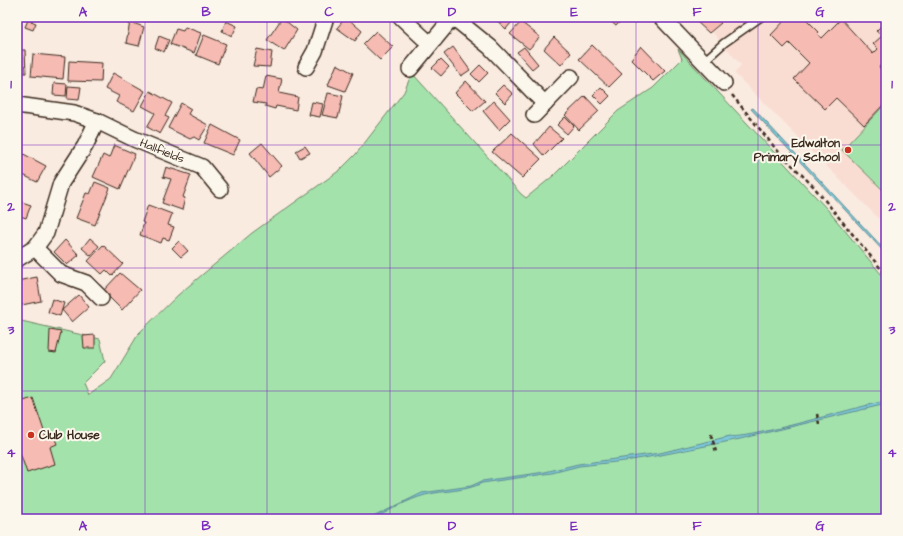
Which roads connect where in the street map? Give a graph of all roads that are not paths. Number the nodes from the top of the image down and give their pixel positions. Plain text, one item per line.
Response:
1 (326, 17) edge
2 (401, 17) edge
3 (453, 17) edge
4 (660, 17) edge
5 (762, 17) edge
6 (430, 44) junction
7 (703, 62) junction
8 (306, 67) dead end
9 (410, 69) dead end
10 (571, 77) dead end
11 (724, 83) road end
12 (545, 104) junction
13 (17, 105) edge
14 (534, 115) dead end
15 (97, 121) junction
16 (220, 188) dead end
17 (35, 248) junction
18 (17, 259) edge
19 (101, 298) dead end

1 - 8 street
2 - 6 street
3 - 6 street
3 - 12 street
4 - 7 street
5 - 7 lane
6 - 9 street
7 - 11 street
10 - 12 street
12 - 14 street
13 - 15 street, Hallfields
15 - 16 street, Hallfields
15 - 17 street
17 - 18 street
17 - 19 street

